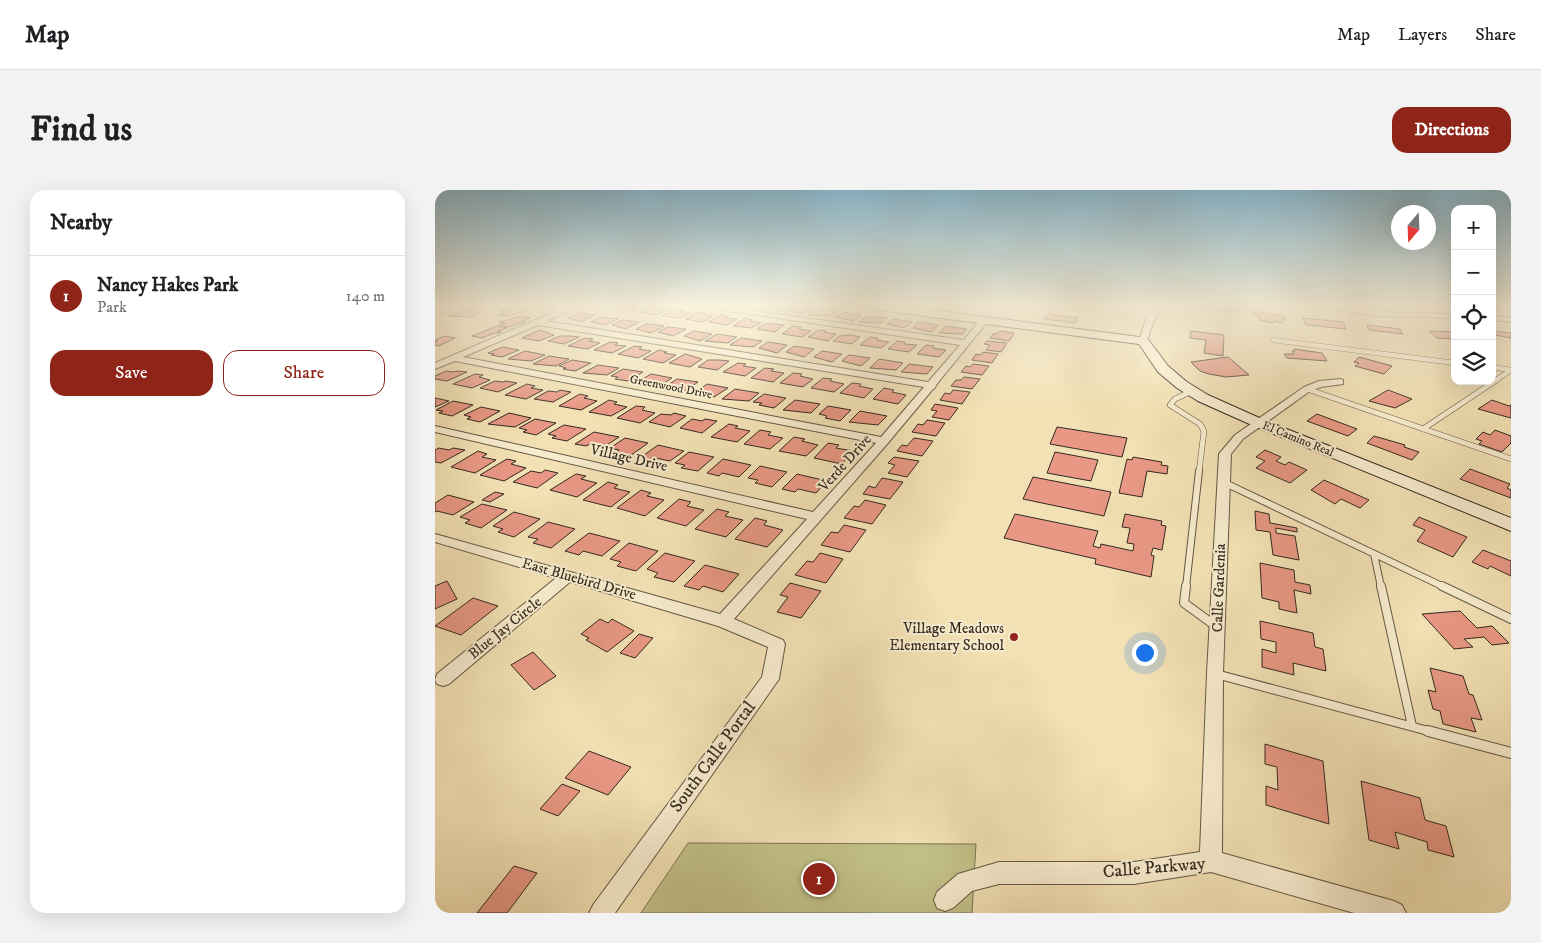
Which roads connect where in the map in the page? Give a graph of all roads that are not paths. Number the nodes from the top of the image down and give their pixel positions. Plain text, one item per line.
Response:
1 (496, 340) edge
2 (646, 340) edge
3 (936, 340) edge
4 (969, 340) edge
5 (1133, 340) edge
6 (1273, 340) dead end
7 (1143, 341) joint
8 (966, 344) junction
9 (454, 358) junction
10 (1451, 362) edge
11 (435, 366) edge
12 (1496, 368) edge
13 (1511, 370) edge
14 (1340, 382) dead end
15 (932, 386) junction
16 (1307, 389) junction
17 (1192, 391) junction
18 (1259, 423) junction
19 (1423, 428) junction
20 (435, 429) edge
21 (884, 441) junction
22 (1511, 459) edge
23 (1223, 482) junction
24 (817, 517) junction
25 (1511, 525) edge
26 (435, 538) edge
27 (1374, 554) junction
28 (568, 576) junction
29 (1511, 620) edge
30 (723, 621) junction
31 (1217, 628) junction
32 (1215, 674) junction
33 (443, 679) dead end
34 (1412, 726) junction
35 (1511, 753) edge
36 (1211, 861) junction
37 (945, 900) dead end
38 (601, 913) edge
39 (1394, 913) edge

1 - 9 street
2 - 15 street
3 - 8 street
4 - 8 street, Verde Drive
5 - 7 street
6 - 10 lane
7 - 17 street, El Camino Real
8 - 15 street, Verde Drive
9 - 11 street
9 - 21 street, Greenwood Drive
12 - 13 lane
13 - 19 lane
14 - 16 street, Calle Gardenia
15 - 21 street, Verde Drive
16 - 18 street, Calle Gardenia
16 - 19 lane
17 - 18 street, El Camino Real
17 - 31 lane
18 - 23 street, Calle Gardenia
18 - 25 street, El Camino Real
19 - 22 lane
20 - 24 street, Village Drive
21 - 24 street, Verde Drive
23 - 27 lane
23 - 31 street, Calle Gardenia
24 - 30 street, Verde Drive
26 - 28 street, East Bluebird Drive
27 - 29 lane
27 - 34 lane
28 - 30 street, East Bluebird Drive
28 - 33 street, Blue Jay Circle
30 - 38 street, South Calle Portal
31 - 32 street, Calle Gardenia
32 - 34 lane
32 - 36 street, Calle Gardenia
34 - 35 lane
36 - 37 street, Calle Parkway
36 - 39 street, Calle Parkway

